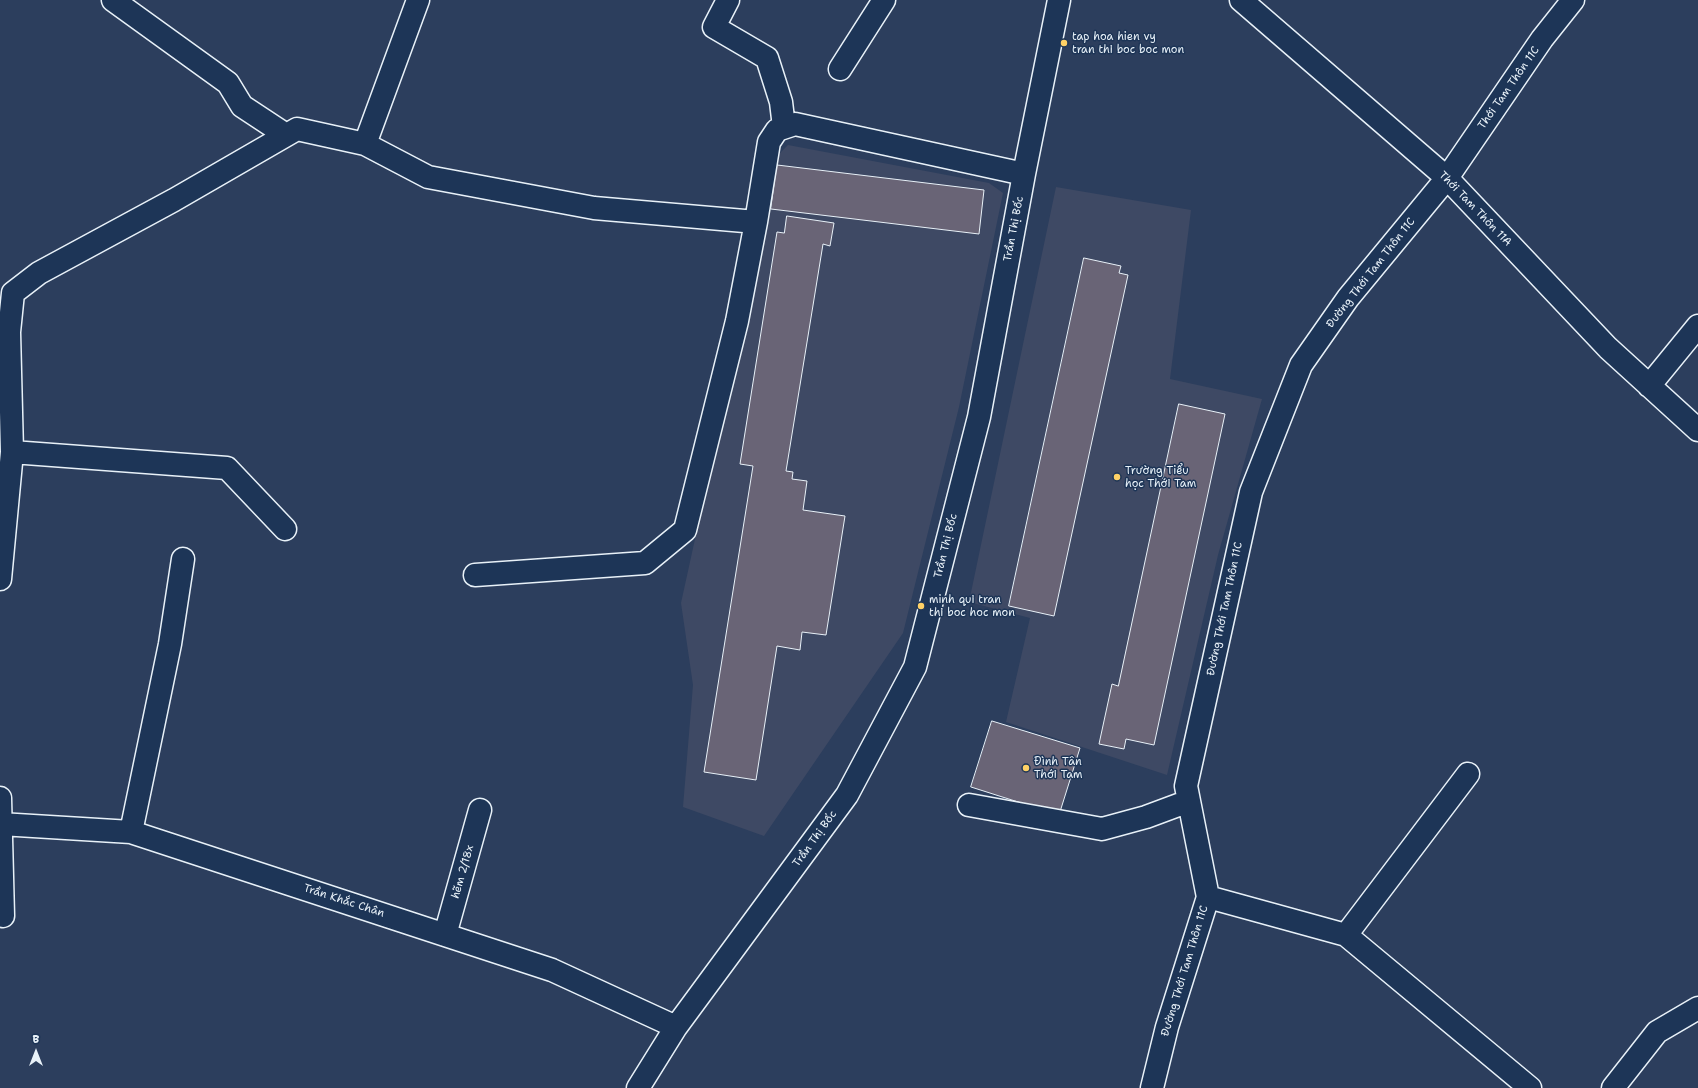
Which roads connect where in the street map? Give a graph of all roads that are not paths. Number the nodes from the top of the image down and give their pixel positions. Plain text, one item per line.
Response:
1 (113, 0) edge
2 (418, 0) edge
3 (728, 0) edge
4 (884, 0) edge
5 (1059, 0) edge
6 (1241, 0) edge
7 (1574, 0) edge
8 (840, 69) dead end
9 (784, 127) junction
10 (286, 135) junction
11 (365, 144) junction
12 (1024, 174) junction
13 (1447, 178) junction
14 (756, 222) junction
15 (1698, 326) edge
16 (1649, 386) junction
17 (1698, 430) edge
18 (12, 452) junction
19 (285, 528) dead end
20 (183, 559) dead end
21 (475, 575) dead end
22 (0, 579) edge
23 (1468, 774) dead end
24 (0, 798) edge
25 (1189, 801) junction
26 (969, 805) dead end
27 (480, 810) dead end
28 (0, 824) edge
29 (131, 832) junction
30 (1208, 897) junction
31 (3, 916) dead end
32 (445, 935) junction
33 (1346, 935) junction
34 (1698, 1008) edge
35 (676, 1027) junction
36 (638, 1088) edge
37 (1152, 1088) edge
38 (1530, 1088) edge
39 (1612, 1088) edge

1 - 10 street
2 - 11 street
3 - 9 street
4 - 8 street
5 - 12 street, Trần Thị Bốc
6 - 13 street, Thới Tam Thôn 11A
7 - 13 street, Thới Tam Thôn 11C
9 - 12 street
9 - 14 street
10 - 11 street
10 - 18 street
11 - 14 street
12 - 35 street, Trần Thị Bốc
13 - 16 street, Thới Tam Thôn 11A
13 - 25 street, Đường Thới Tam Thôn 11C
14 - 21 street
15 - 16 street
16 - 17 street, Thới Tam Thôn 11A
18 - 19 street
18 - 22 street
20 - 29 street
23 - 33 street
24 - 28 street
25 - 26 street
25 - 30 street, Đường Thới Tam Thôn 11C
27 - 32 street, hẽm 2/18x
28 - 29 street, Trần Khắc Chân
28 - 31 street
29 - 32 street, Trần Khắc Chân
30 - 33 street
30 - 37 street, Đường Thới Tam Thôn 11C
32 - 35 street, Trần Khắc Chân
33 - 38 street
34 - 39 street
35 - 36 street, Trần Thị Bốc

